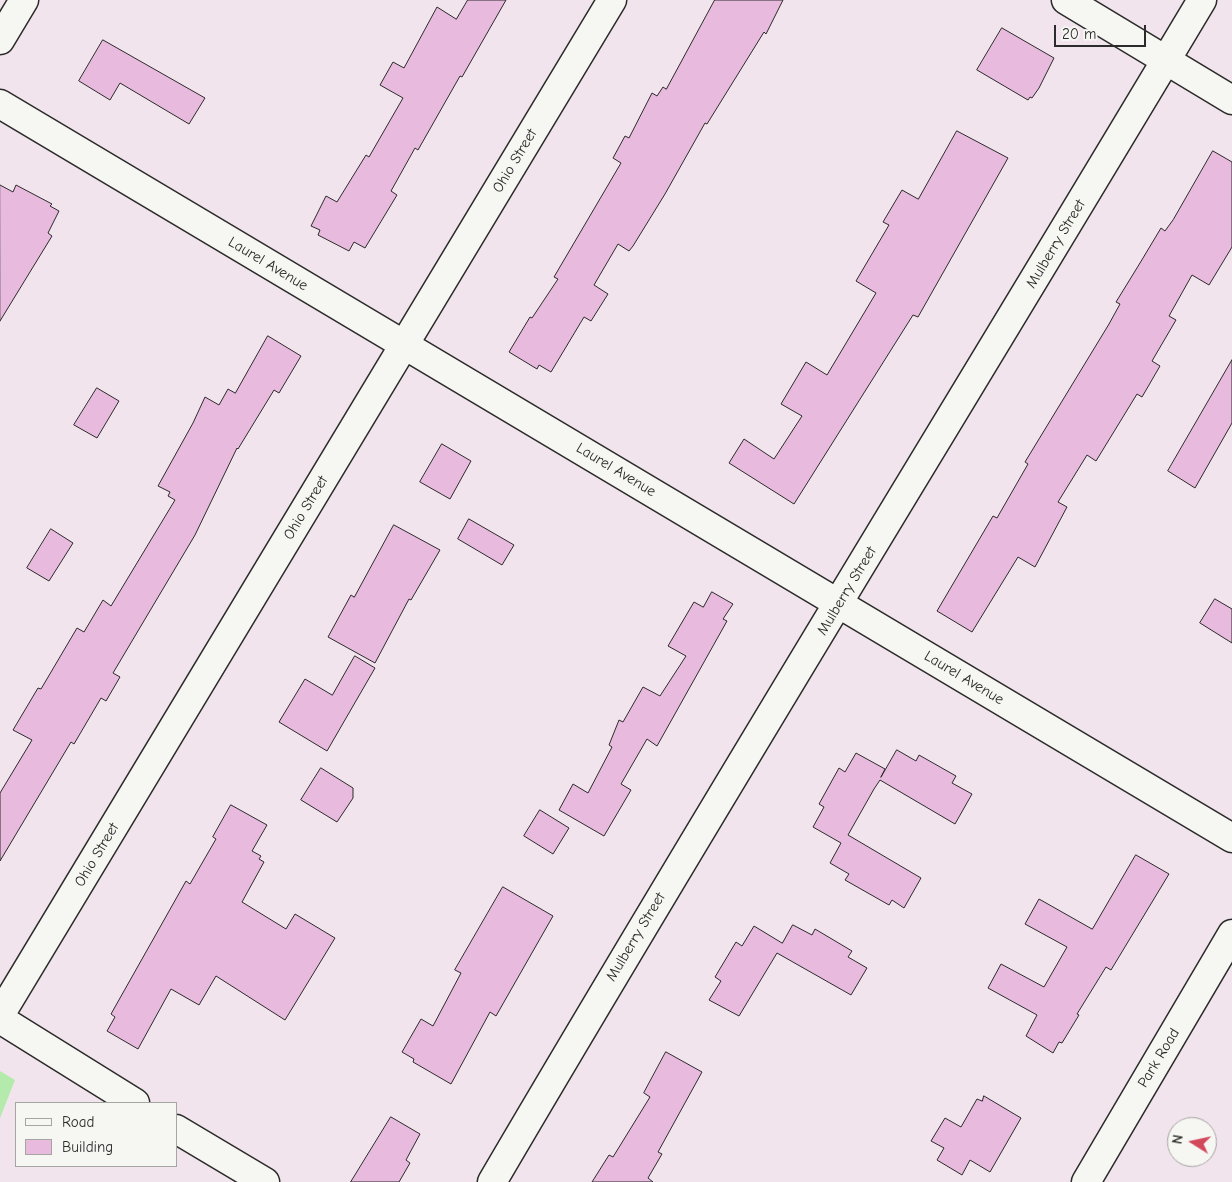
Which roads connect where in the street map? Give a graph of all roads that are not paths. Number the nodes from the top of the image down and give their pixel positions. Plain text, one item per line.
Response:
1 (24, 0) edge
2 (612, 0) edge
3 (1066, 0) edge
4 (1202, 0) edge
5 (0, 40) edge
6 (1166, 61) junction
7 (1232, 100) edge
8 (0, 104) edge
9 (404, 345) junction
10 (840, 603) junction
11 (1232, 838) edge
12 (1232, 934) edge
13 (0, 1017) edge
14 (133, 1102) edge
15 (178, 1130) edge
16 (265, 1182) edge
17 (492, 1182) edge
18 (1086, 1182) edge

1 - 5 street
2 - 9 street, Ohio Street
3 - 6 street
4 - 6 street, Mulberry Street
6 - 7 street
6 - 10 street, Mulberry Street
8 - 9 street, Laurel Avenue
9 - 10 street, Laurel Avenue
9 - 13 street, Ohio Street
10 - 11 street, Laurel Avenue
10 - 17 street, Mulberry Street
12 - 18 street, Park Road
13 - 14 street
15 - 16 street

